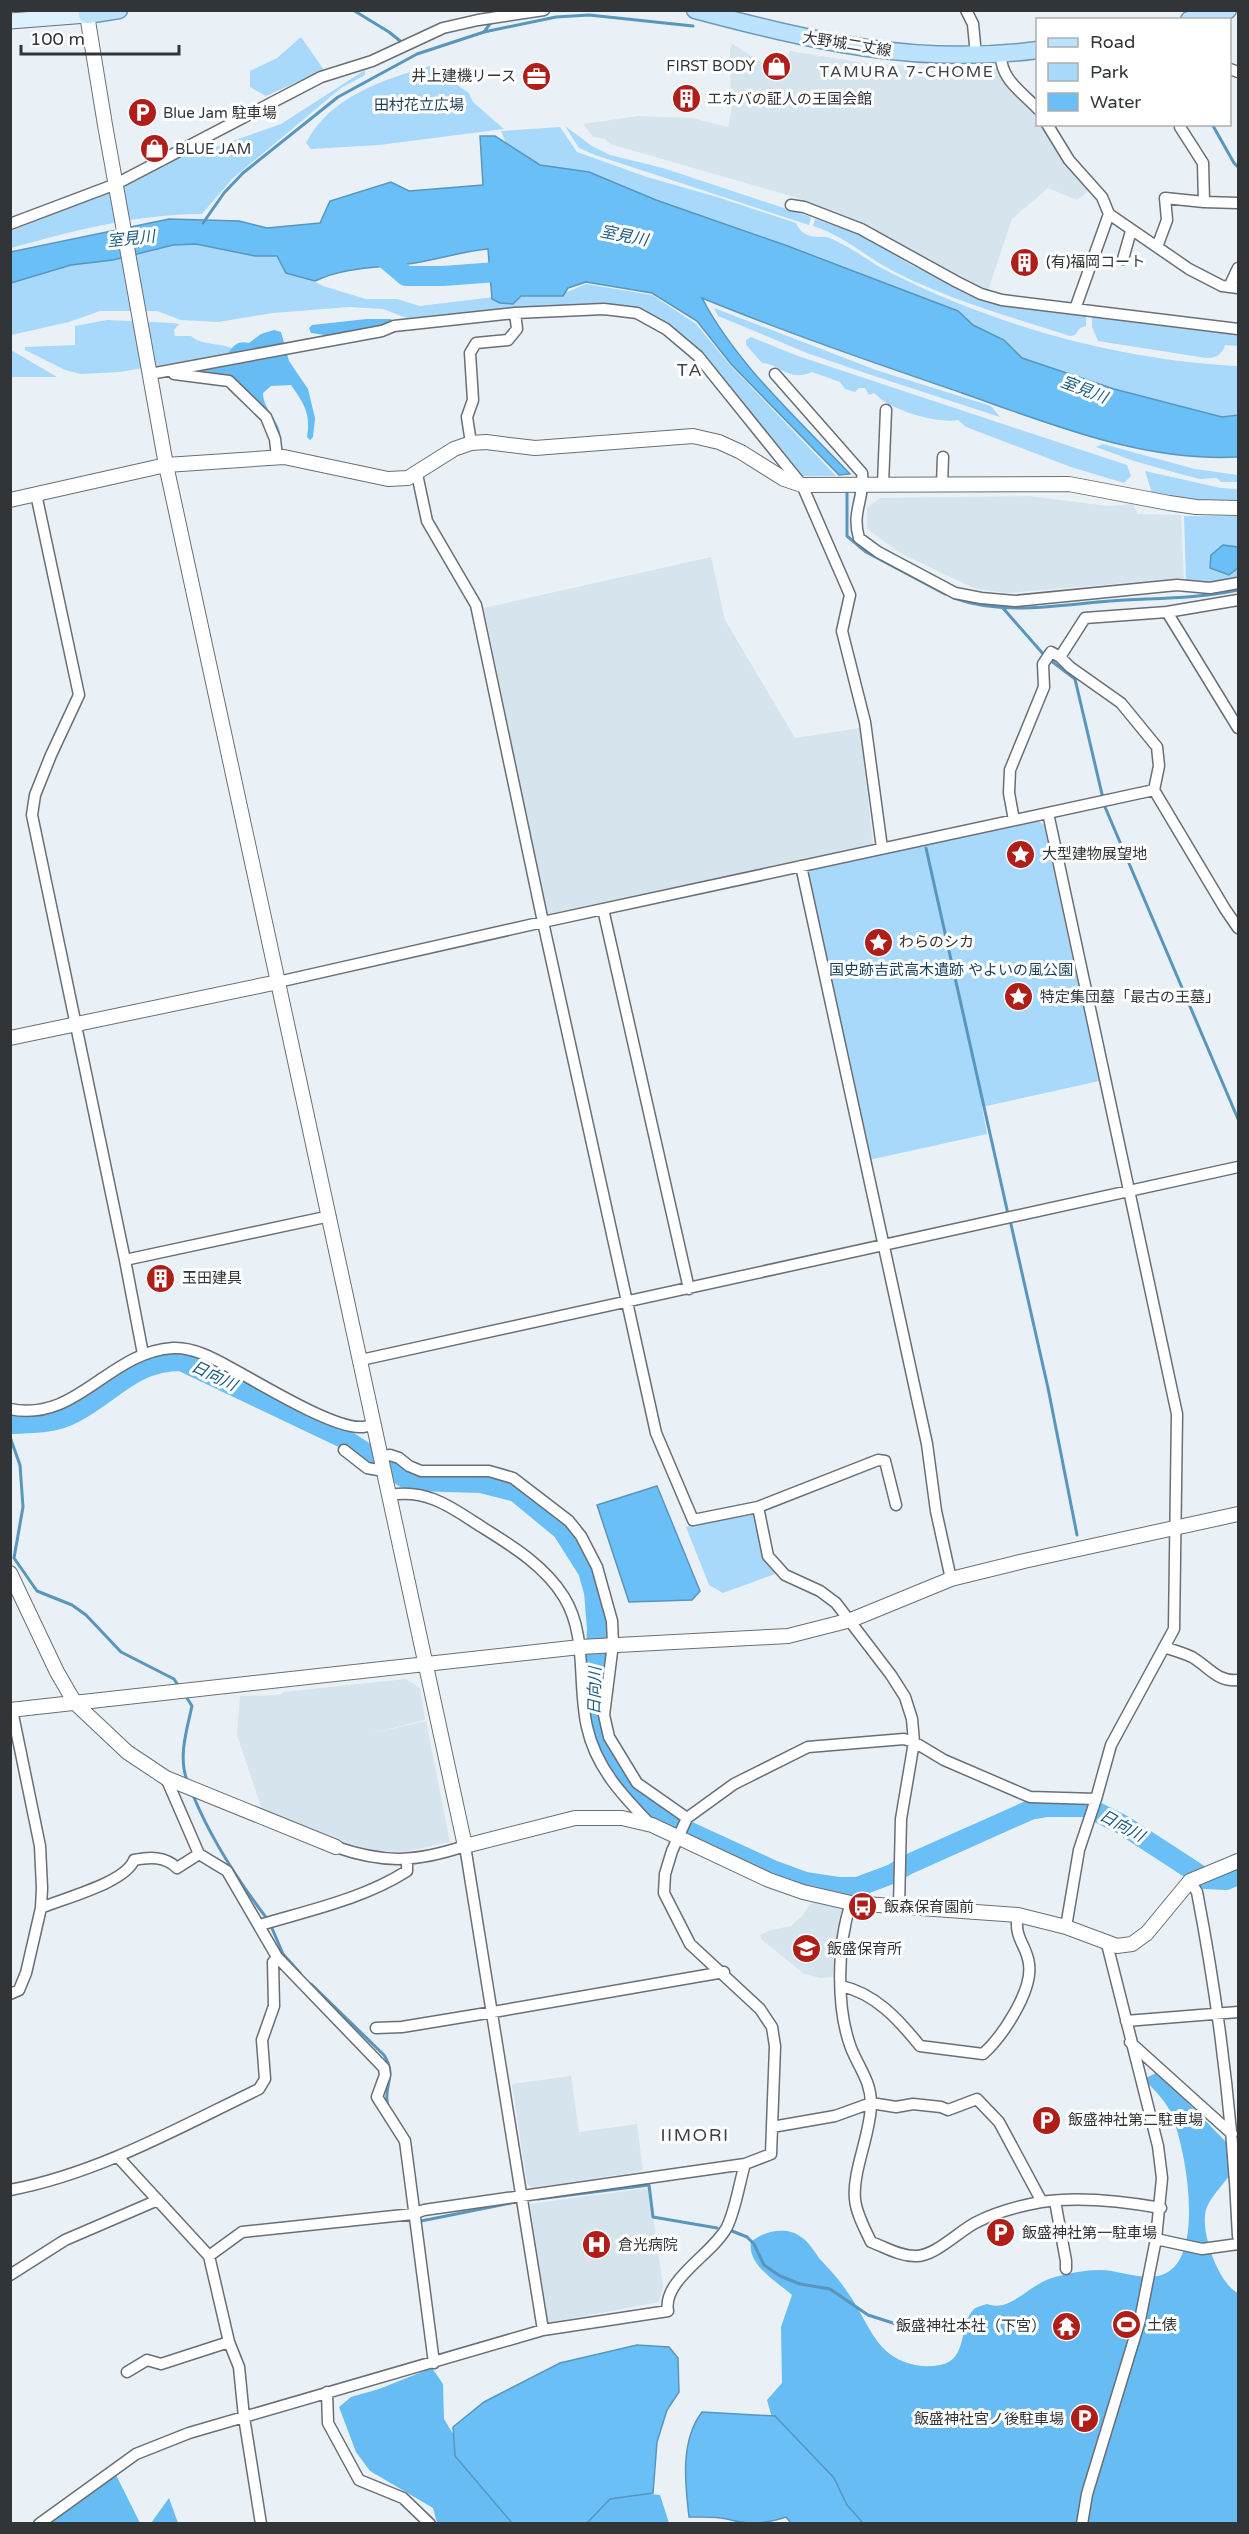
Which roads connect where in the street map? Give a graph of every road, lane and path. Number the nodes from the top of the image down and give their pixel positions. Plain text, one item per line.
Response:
1 (119, 10) edge
2 (544, 10) edge
3 (966, 10) edge
4 (1228, 10) edge
5 (696, 11) edge
6 (87, 13) edge
7 (1197, 18) edge
8 (10, 21) edge
9 (1036, 50) edge
10 (1001, 54) junction
11 (976, 55) junction
12 (1036, 107) edge
13 (1048, 126) edge
14 (1180, 127) dead end
15 (116, 184) junction
16 (1204, 202) junction
17 (1238, 204) edge
18 (791, 205) dead end
19 (1109, 214) junction
20 (10, 224) edge
21 (1131, 231) junction
22 (1157, 247) junction
23 (1123, 259) dead end
24 (1239, 268) edge
25 (1234, 288) edge
26 (1075, 309) junction
27 (515, 313) junction
28 (1239, 329) edge
29 (154, 372) junction
30 (775, 374) dead end
31 (886, 410) dead end
32 (471, 443) junction
33 (277, 457) junction
34 (943, 457) dead end
35 (166, 465) junction
36 (417, 474) junction
37 (863, 484) junction
38 (883, 484) junction
39 (942, 484) junction
40 (802, 485) junction
41 (36, 494) junction
42 (10, 500) edge
43 (1239, 508) edge
44 (1239, 583) edge
45 (1239, 600) edge
46 (1167, 612) junction
47 (1055, 655) junction
48 (1239, 728) edge
49 (1154, 790) junction
50 (1048, 813) junction
51 (1014, 820) junction
52 (882, 848) junction
53 (801, 866) junction
54 (603, 909) junction
55 (543, 922) junction
56 (1239, 928) edge
57 (278, 982) junction
58 (77, 1023) junction
59 (10, 1038) edge
60 (1239, 1167) edge
61 (1131, 1191) junction
62 (330, 1215) junction
63 (884, 1246) junction
64 (125, 1260) junction
65 (689, 1289) junction
66 (626, 1303) junction
67 (143, 1354) junction
68 (361, 1360) junction
69 (10, 1409) edge
70 (375, 1424) junction
71 (344, 1450) dead end
72 (382, 1455) junction
73 (384, 1471) junction
74 (390, 1495) junction
75 (896, 1505) dead end
76 (758, 1507) junction
77 (1239, 1514) edge
78 (1176, 1527) junction
79 (10, 1573) edge
80 (951, 1579) junction
81 (851, 1620) junction
82 (609, 1644) junction
83 (582, 1647) junction
84 (1164, 1647) junction
85 (427, 1664) junction
86 (1239, 1680) edge
87 (75, 1703) junction
88 (11, 1710) edge
89 (914, 1742) junction
90 (166, 1778) junction
91 (1096, 1799) junction
92 (687, 1818) junction
93 (652, 1825) junction
94 (679, 1838) junction
95 (465, 1846) junction
96 (336, 1847) joint
97 (199, 1854) junction
98 (407, 1860) junction
99 (1239, 1861) edge
100 (1192, 1880) junction
101 (851, 1904) junction
102 (899, 1906) junction
103 (41, 1908) junction
104 (1018, 1915) junction
105 (260, 1925) junction
106 (1066, 1927) junction
107 (1107, 1944) junction
108 (277, 1958) junction
109 (724, 1972) junction
110 (841, 1986) junction
111 (10, 1994) edge
112 (494, 2012) junction
113 (1239, 2012) edge
114 (1219, 2014) junction
115 (1126, 2021) junction
116 (376, 2028) dead end
117 (1130, 2042) junction
118 (871, 2103) junction
119 (772, 2127) junction
120 (1232, 2134) junction
121 (118, 2157) junction
122 (745, 2164) junction
123 (10, 2190) edge
124 (523, 2197) junction
125 (158, 2200) junction
126 (1055, 2201) junction
127 (1042, 2202) junction
128 (1161, 2208) junction
129 (413, 2214) junction
130 (1239, 2236) edge
131 (1156, 2239) junction
132 (1239, 2244) edge
133 (209, 2256) junction
134 (1066, 2269) dead end
135 (10, 2275) edge
136 (543, 2331) junction
137 (229, 2342) junction
138 (434, 2363) junction
139 (127, 2372) dead end
140 (327, 2392) junction
141 (244, 2417) junction
142 (39, 2523) edge
143 (261, 2523) edge
144 (430, 2523) edge
145 (1082, 2523) edge

1 - 6 main road
2 - 15 street
3 - 11 street
4 - 7 main road
5 - 11 main road, 大野城二丈線
6 - 8 main road
6 - 15 street
9 - 10 main road, 大野城二丈線
10 - 11 main road, 大野城二丈線
10 - 12 street
13 - 19 street
14 - 16 street
15 - 20 street
15 - 29 street
16 - 17 street
16 - 22 street
18 - 26 street
19 - 21 street
19 - 26 street
21 - 22 street
21 - 23 street
22 - 25 street
24 - 25 street
26 - 28 street
27 - 29 street
27 - 32 street
27 - 40 street
29 - 33 street
29 - 35 street
30 - 37 street
31 - 38 street
32 - 36 street
32 - 40 street
33 - 35 street
33 - 36 street
34 - 39 street
35 - 41 street
35 - 57 street
36 - 55 street
37 - 38 street
37 - 40 street
37 - 44 street
38 - 39 street
39 - 43 street
40 - 52 street
41 - 42 street
41 - 58 street
45 - 46 street
46 - 47 street
46 - 48 street
47 - 49 street
47 - 51 street
49 - 50 street
49 - 56 street
50 - 51 street
50 - 61 street
51 - 52 street
52 - 53 street
53 - 54 street
53 - 63 street
54 - 55 street
54 - 65 street
55 - 57 street
55 - 66 street
57 - 58 street
57 - 62 street
58 - 59 street
58 - 64 street
60 - 61 street
61 - 63 street
61 - 78 street
62 - 64 street
62 - 68 street
63 - 65 street
63 - 80 street
64 - 67 street
65 - 66 street
66 - 68 street
66 - 76 street
67 - 69 street
67 - 70 street
68 - 70 street
70 - 72 street
71 - 73 street
72 - 73 street
72 - 82 street
73 - 74 street
74 - 83 street
74 - 85 street
75 - 76 street
76 - 81 street
77 - 78 street
78 - 80 street
78 - 84 street
79 - 87 street
80 - 81 street
81 - 82 street
81 - 89 street
82 - 83 street
82 - 92 street
83 - 85 street
83 - 93 street
84 - 86 street
84 - 91 street
85 - 87 street
85 - 95 street
87 - 88 street
87 - 90 street
88 - 103 street
89 - 91 street
89 - 92 street
89 - 102 street
90 - 96 street
90 - 97 street
91 - 106 street
92 - 94 street
93 - 94 street
93 - 95 street
94 - 101 street
94 - 109 street
95 - 98 street
95 - 112 street
96 - 98 street
97 - 103 street
97 - 105 street
98 - 105 street
99 - 100 street
100 - 107 street
100 - 114 street
101 - 102 street
101 - 110 street
102 - 104 street
103 - 111 street
104 - 106 street
104 - 110 street
105 - 108 street
106 - 107 street
107 - 115 street
108 - 121 street
108 - 129 street
109 - 112 street
109 - 119 street
110 - 118 street
112 - 116 street
112 - 124 street
113 - 114 street
114 - 115 street
114 - 120 street
115 - 117 street
117 - 120 street
117 - 128 street
118 - 119 street
118 - 127 street
118 - 127 street
119 - 122 street
120 - 130 street
121 - 123 street
121 - 125 street
122 - 124 street
122 - 136 street
124 - 129 street
124 - 136 street
125 - 133 street
125 - 135 street
126 - 127 street
126 - 128 street
126 - 134 street
128 - 131 street
129 - 133 street
129 - 138 street
131 - 132 street
131 - 145 street
133 - 137 street
136 - 138 street
137 - 139 street
137 - 141 street
138 - 140 street
140 - 141 street
140 - 144 street
141 - 142 street
141 - 143 street

